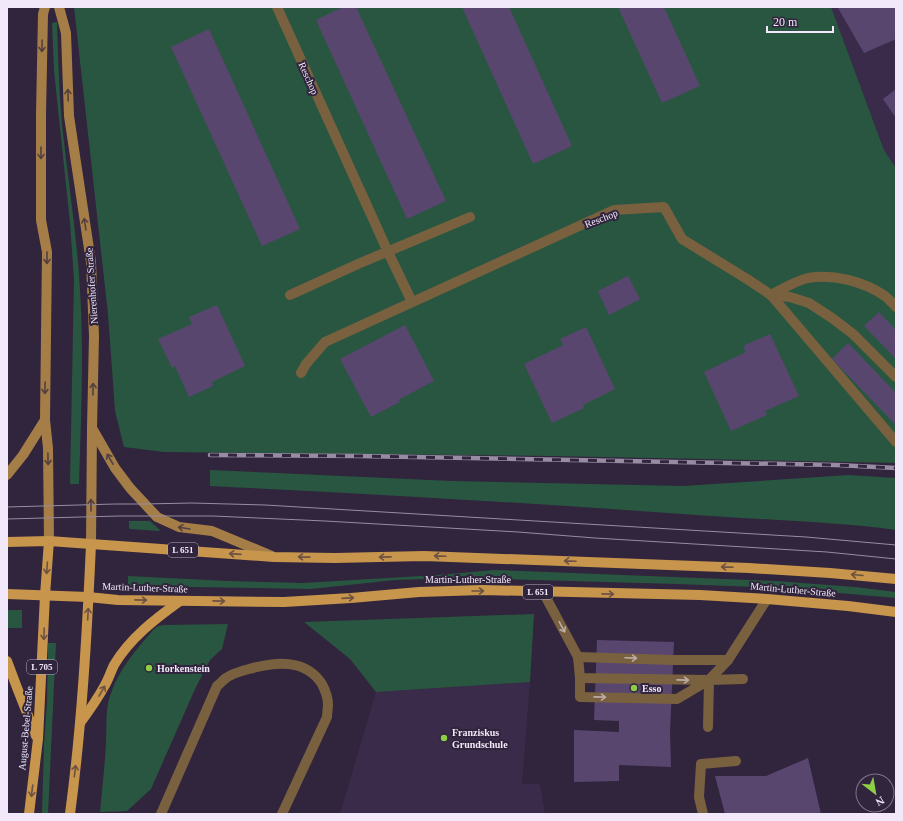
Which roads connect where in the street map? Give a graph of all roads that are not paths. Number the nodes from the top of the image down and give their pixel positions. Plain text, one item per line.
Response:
1 (45, 7) edge
2 (59, 7) edge
3 (277, 7) edge
4 (470, 217) dead end
5 (388, 252) junction
6 (290, 295) dead end
7 (771, 295) junction
8 (412, 302) junction
9 (896, 307) edge
10 (301, 373) dead end
11 (896, 377) edge
12 (44, 420) junction
13 (92, 428) junction
14 (896, 442) edge
15 (7, 475) edge
16 (49, 541) junction
17 (7, 542) edge
18 (91, 544) junction
19 (274, 557) junction
20 (896, 579) edge
21 (543, 592) junction
22 (7, 594) edge
23 (45, 595) junction
24 (88, 597) junction
25 (766, 599) junction
26 (180, 601) junction
27 (896, 612) edge
28 (578, 657) junction
29 (7, 660) edge
30 (728, 660) junction
31 (580, 678) junction
32 (743, 679) dead end
33 (709, 680) junction
34 (80, 723) junction
35 (708, 727) dead end
36 (38, 739) junction
37 (736, 761) dead end
38 (29, 814) edge
39 (70, 814) edge
40 (161, 814) edge
41 (282, 814) edge
42 (703, 814) edge

1 -> 12 main road
13 -> 2 main road, Nierenhofer Straße
3 - 5 street, Reschop
4 - 5 street
5 - 6 street
5 - 8 street, Reschop
7 - 8 street, Reschop
7 - 9 street
7 - 11 street
7 - 14 street
8 - 10 street, Reschop
12 - 15 main road
12 -> 16 main road
18 -> 13 main road, Nierenhofer Straße
19 -> 13 main road, Martin-Luther-Straße / L 651
16 - 17 main road, Martin-Luther-Straße / L 651
16 - 18 main road, Martin-Luther-Straße / L 651
16 -> 23 main road, L 705
19 -> 18 main road, Martin-Luther-Straße / L 651
18 - 24 main road, Martin-Luther-Straße
20 -> 19 main road, Martin-Luther-Straße / L 651
21 -> 25 main road, Martin-Luther-Straße / L 651
26 -> 21 main road, Martin-Luther-Straße / L 651
21 -> 28 street
22 - 23 main road, Martin-Luther-Straße / L 651
23 - 24 main road, Martin-Luther-Straße / L 651
23 -> 36 main road, August-Bebel-Straße / L 705
24 -> 26 main road, Martin-Luther-Straße / L 651
34 -> 24 main road
25 - 27 main road, Martin-Luther-Straße / L 651
25 - 30 street
34 -> 26 main road
28 -> 30 street
28 - 31 street
29 - 36 main road
30 - 33 street
31 -> 33 street
31 -> 33 street
32 - 33 street
33 - 35 street
39 -> 34 main road
36 -> 38 main road, August-Bebel-Straße / L 705
37 - 42 street
40 - 41 street

